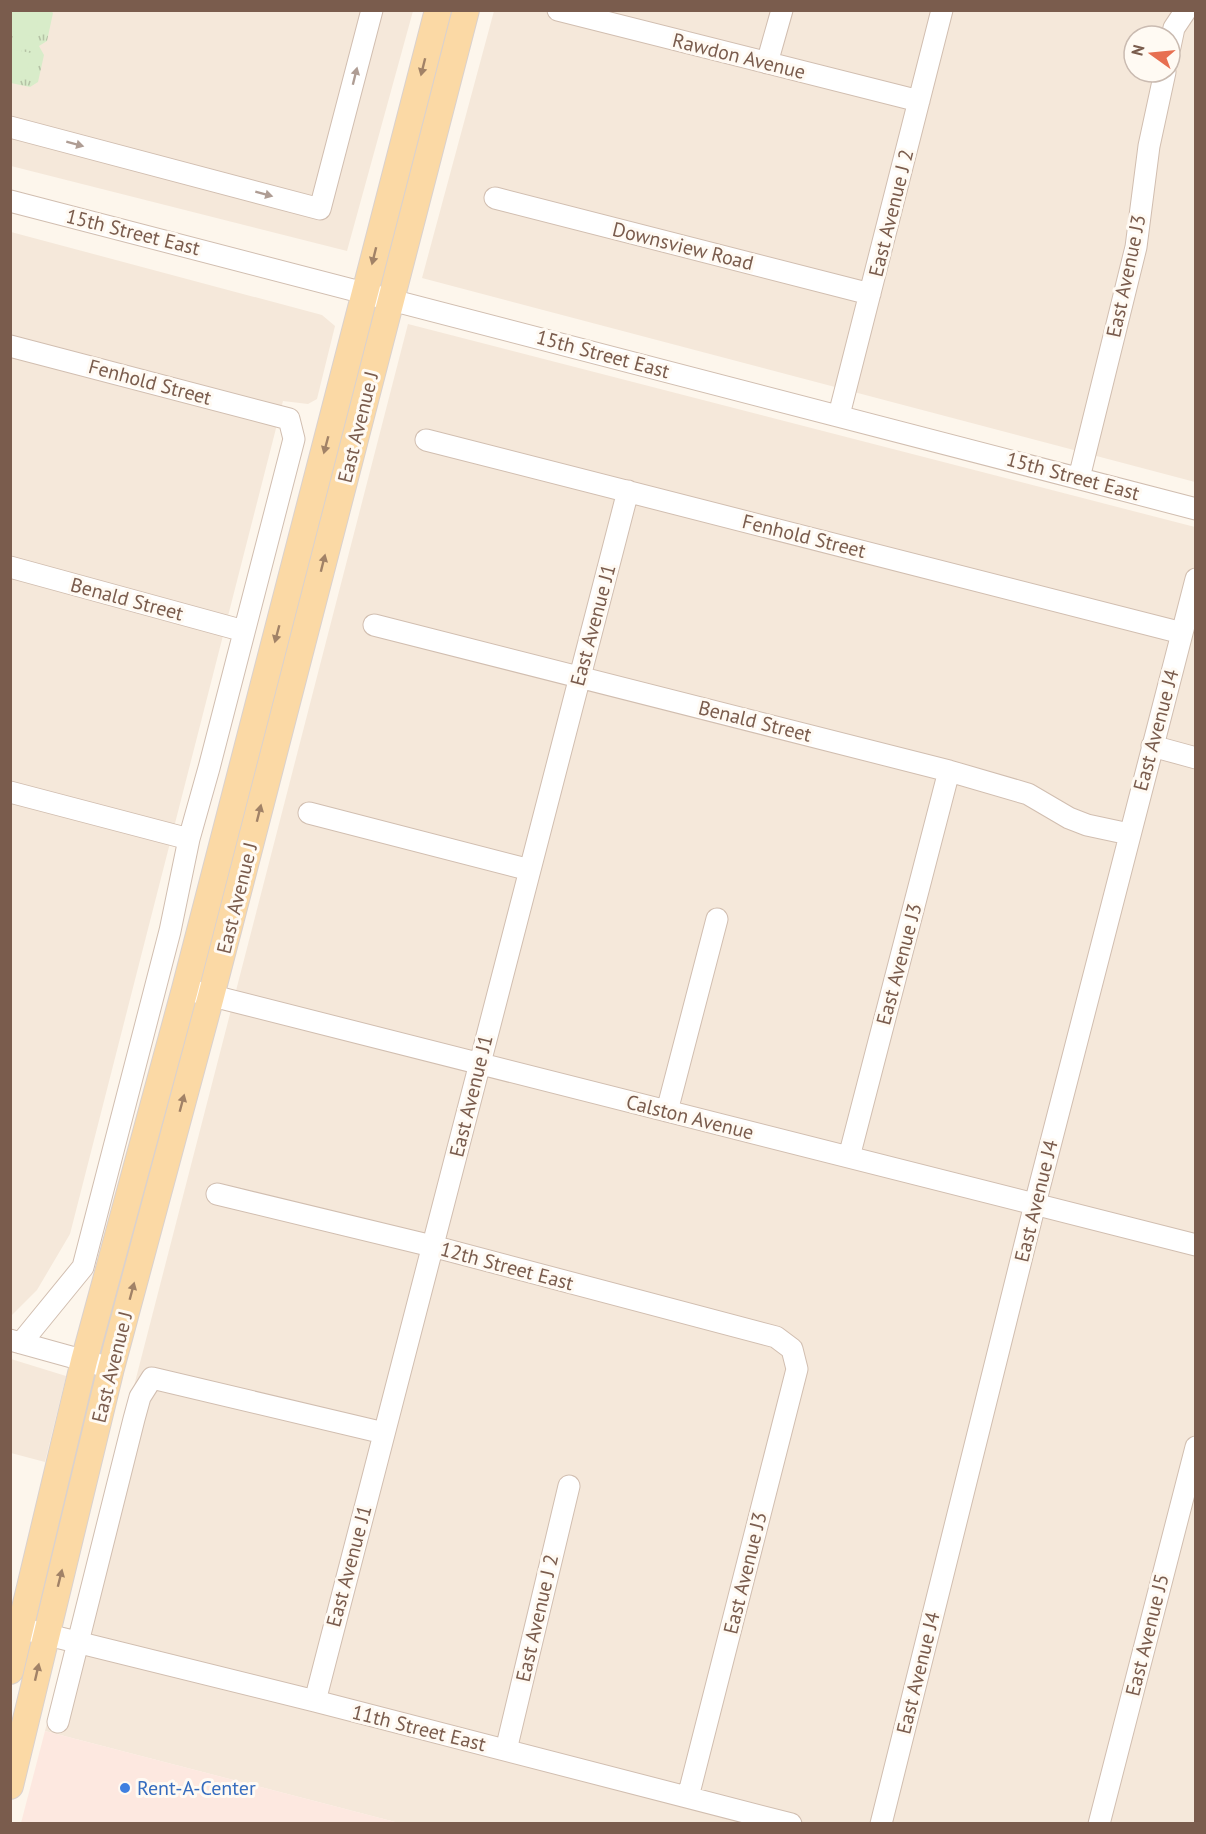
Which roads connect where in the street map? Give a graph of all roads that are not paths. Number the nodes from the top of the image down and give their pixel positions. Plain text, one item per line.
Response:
1 (372, 10) edge
2 (438, 10) edge
3 (466, 10) edge
4 (558, 10) edge
5 (782, 10) edge
6 (942, 10) edge
7 (1186, 10) edge
8 (615, 17) edge
9 (1177, 24) edge
10 (767, 63) junction
11 (1162, 84) edge
12 (919, 100) junction
13 (15, 128) edge
14 (495, 198) dead end
15 (10, 201) edge
16 (365, 292) junction
17 (870, 294) junction
18 (391, 300) junction
19 (10, 346) edge
20 (839, 416) junction
21 (426, 440) dead end
22 (1079, 478) junction
23 (628, 490) junction
24 (1196, 508) edge
25 (10, 567) edge
26 (1196, 579) edge
27 (374, 625) dead end
28 (244, 631) junction
29 (1182, 633) junction
30 (579, 676) junction
31 (1152, 746) junction
32 (1196, 758) edge
33 (949, 771) junction
34 (10, 792) edge
35 (309, 813) dead end
36 (1129, 834) junction
37 (189, 839) junction
38 (530, 870) junction
39 (717, 919) dead end
40 (185, 989) junction
41 (211, 996) junction
42 (479, 1063) junction
43 (667, 1111) junction
44 (849, 1157) junction
45 (217, 1194) dead end
46 (1035, 1204) junction
47 (1196, 1245) edge
48 (432, 1246) junction
49 (16, 1342) edge
50 (792, 1349) joint
51 (84, 1361) junction
52 (111, 1368) junction
53 (384, 1433) junction
54 (1196, 1447) edge
55 (569, 1486) dead end
56 (16, 1626) edge
57 (46, 1635) junction
58 (77, 1643) junction
59 (10, 1671) edge
60 (315, 1701) junction
61 (58, 1722) dead end
62 (506, 1750) junction
63 (10, 1786) edge
64 (688, 1797) junction
65 (791, 1824) edge
66 (881, 1824) edge
67 (1099, 1824) edge

13 -> 1 street
2 -> 16 main road, East Avenue J
3 - 18 main road, East Avenue J
4 - 8 street, Rawdon Avenue
5 - 10 street
6 - 12 street, East Avenue J 2
7 - 9 street
8 - 10 street, Rawdon Avenue
10 - 12 street, Rawdon Avenue
11 - 22 street, East Avenue J3
12 - 17 street, East Avenue J 2
14 - 17 street, Downsview Road
15 - 16 street, 15th Street East
16 - 18 street, 15th Street East
16 -> 40 main road, East Avenue J
17 - 20 street, East Avenue J 2
18 - 20 street, 15th Street East
41 -> 18 main road, East Avenue J
19 - 28 street, Fenhold Street
20 - 22 street, 15th Street East
21 - 23 street, Fenhold Street
22 - 24 street, 15th Street East
23 - 29 street, Fenhold Street
23 - 30 street, East Avenue J1
25 - 28 street, Benald Street
26 - 29 street, East Avenue J4
27 - 30 street, Benald Street
28 - 37 street
29 - 31 street, East Avenue J4
30 - 33 street, Benald Street
30 - 38 street, East Avenue J1
31 - 32 street
31 - 36 street, East Avenue J4
33 - 36 street, Benald Street
33 - 44 street, East Avenue J3
34 - 37 street
35 - 38 street
36 - 46 street, East Avenue J4
37 - 49 street
38 - 42 street, East Avenue J1
39 - 43 street
40 - 41 street, Calston Avenue
40 - 51 main road, East Avenue J
41 - 42 street, Calston Avenue
52 -> 41 main road, East Avenue J
42 - 43 street, Calston Avenue
42 - 48 street, East Avenue J1
43 - 44 street, Calston Avenue
44 - 46 street, Calston Avenue
45 - 48 street, 12th Street East
46 - 47 street, Calston Avenue
46 - 66 street, East Avenue J4
48 - 50 street, 12th Street East
48 - 53 street, East Avenue J1
49 - 51 street
50 - 64 street, East Avenue J3
51 - 52 street
51 - 56 main road, East Avenue J
57 -> 52 main road, East Avenue J
53 - 58 street
53 - 60 street, East Avenue J1
54 - 67 street, East Avenue J5
55 - 62 street, East Avenue J 2
56 - 57 street, 11th Street East
56 - 59 main road, East Avenue J
57 - 58 street, 11th Street East
63 -> 57 main road, East Avenue J
58 - 60 street, 11th Street East
58 - 61 street
60 - 62 street, 11th Street East
62 - 64 street, 11th Street East
64 - 65 street, 11th Street East

